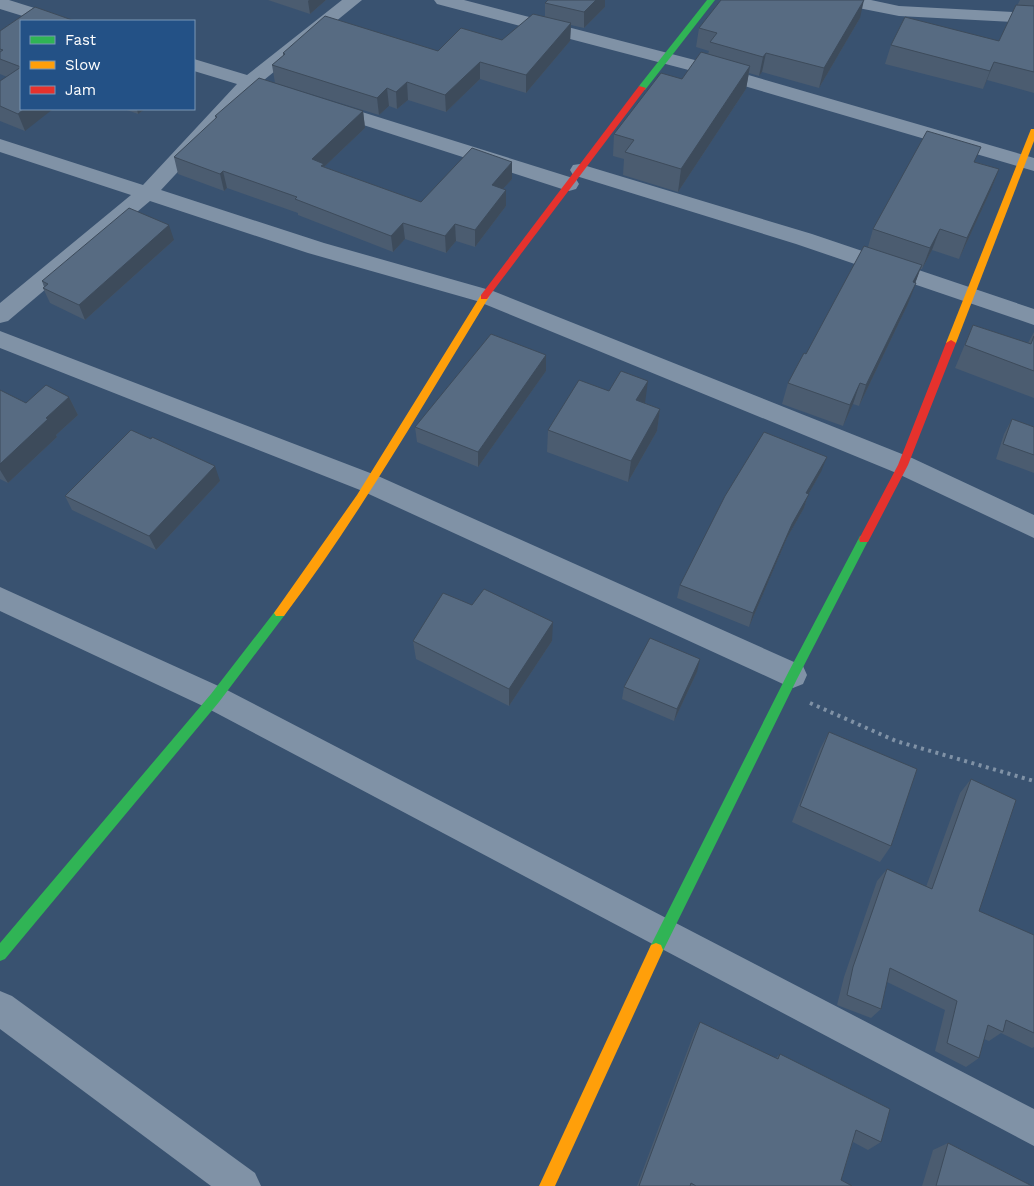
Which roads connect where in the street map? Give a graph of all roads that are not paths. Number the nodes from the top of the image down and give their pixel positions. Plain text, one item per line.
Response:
1 (5, 0) edge
2 (353, 0) edge
3 (443, 0) edge
4 (711, 0) edge
5 (844, 0) edge
6 (0, 3) edge
7 (1034, 18) edge
8 (54, 20) edge
9 (664, 58) junction
10 (195, 65) edge
11 (250, 82) junction
12 (278, 91) edge
13 (316, 103) edge
14 (1034, 131) edge
15 (0, 144) edge
16 (1028, 163) edge
17 (574, 177) junction
18 (148, 192) junction
19 (969, 295) junction
20 (485, 296) junction
21 (0, 315) edge
22 (1034, 317) edge
23 (0, 339) edge
24 (903, 465) junction
25 (369, 483) junction
26 (1034, 527) edge
27 (0, 598) edge
28 (789, 684) junction
29 (215, 698) junction
30 (664, 933) junction
31 (0, 954) edge
32 (0, 1008) edge
33 (1034, 1128) edge
34 (242, 1186) edge
35 (547, 1186) edge

1 - 6 street
2 - 11 street
3 - 9 street
4 - 9 street
5 - 7 street
6 - 8 street
9 - 16 street
9 - 17 street
10 - 11 street
11 - 12 street
11 - 18 street
13 - 17 street
14 - 16 street
15 - 18 street
16 - 19 street
17 - 19 street
17 - 20 street
18 - 20 street
18 - 21 street
19 - 22 street
19 - 24 street
20 - 24 street
20 - 25 street
23 - 25 street
24 - 26 street
24 - 28 street
25 - 28 street
25 - 29 street
27 - 29 street
28 - 30 street
29 - 30 street
29 - 31 street
30 - 33 street
30 - 35 street
32 - 34 street

